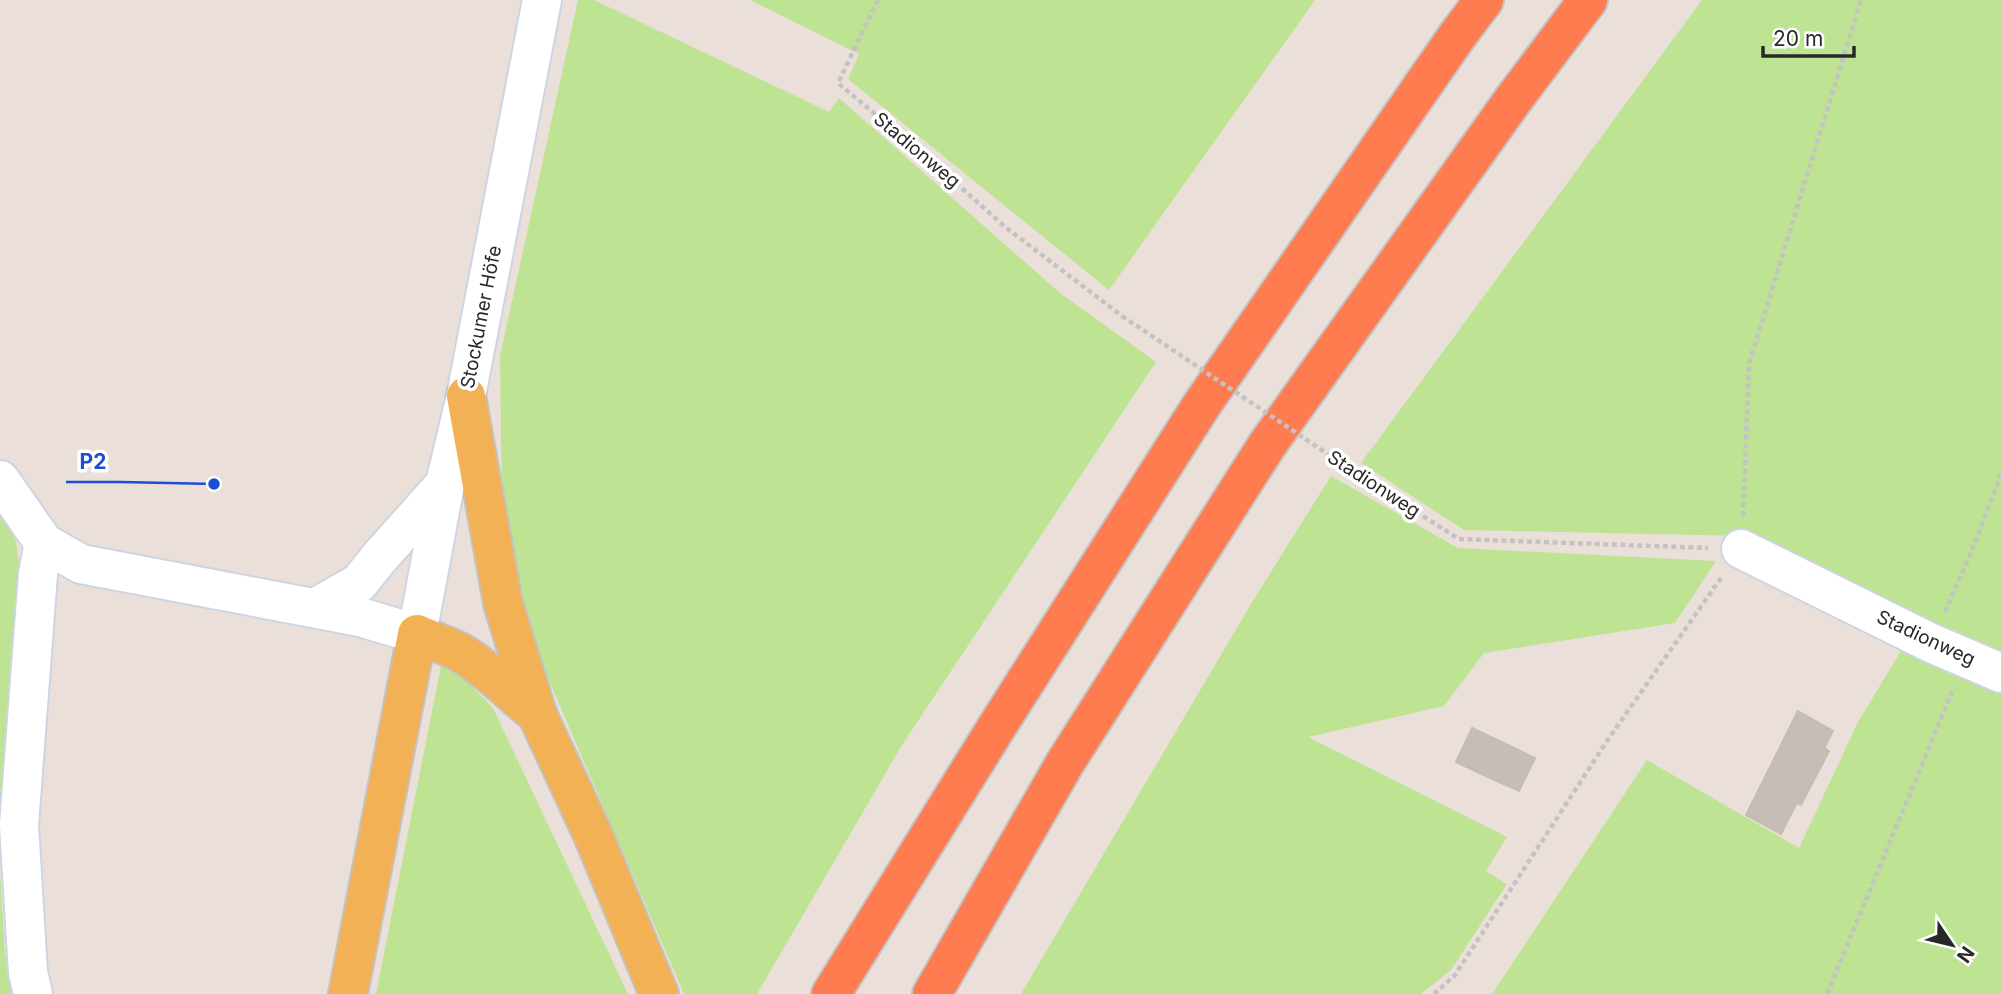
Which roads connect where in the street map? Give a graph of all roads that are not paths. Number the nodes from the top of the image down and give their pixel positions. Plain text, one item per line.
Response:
1 (542, 0) edge
2 (1484, 0) edge
3 (1588, 0) edge
4 (466, 396) junction
5 (0, 480) edge
6 (445, 484) junction
7 (44, 543) junction
8 (1741, 549) road end
9 (315, 608) junction
10 (417, 634) junction
11 (2001, 673) edge
12 (537, 714) junction
13 (33, 994) edge
14 (348, 994) edge
15 (659, 994) edge
16 (831, 994) edge
17 (932, 994) edge

1 - 4 street, Stockumer Höfe
2 - 16 highway
3 - 17 highway
4 - 6 street, Stockumer Höfe
4 - 12 main road
5 - 7 street
6 - 9 street
6 - 10 street, Stockumer Höfe
7 - 9 street
7 - 13 street
8 - 11 street, Stadionweg
9 - 10 street
10 - 12 main road
10 - 14 main road
12 - 15 main road

